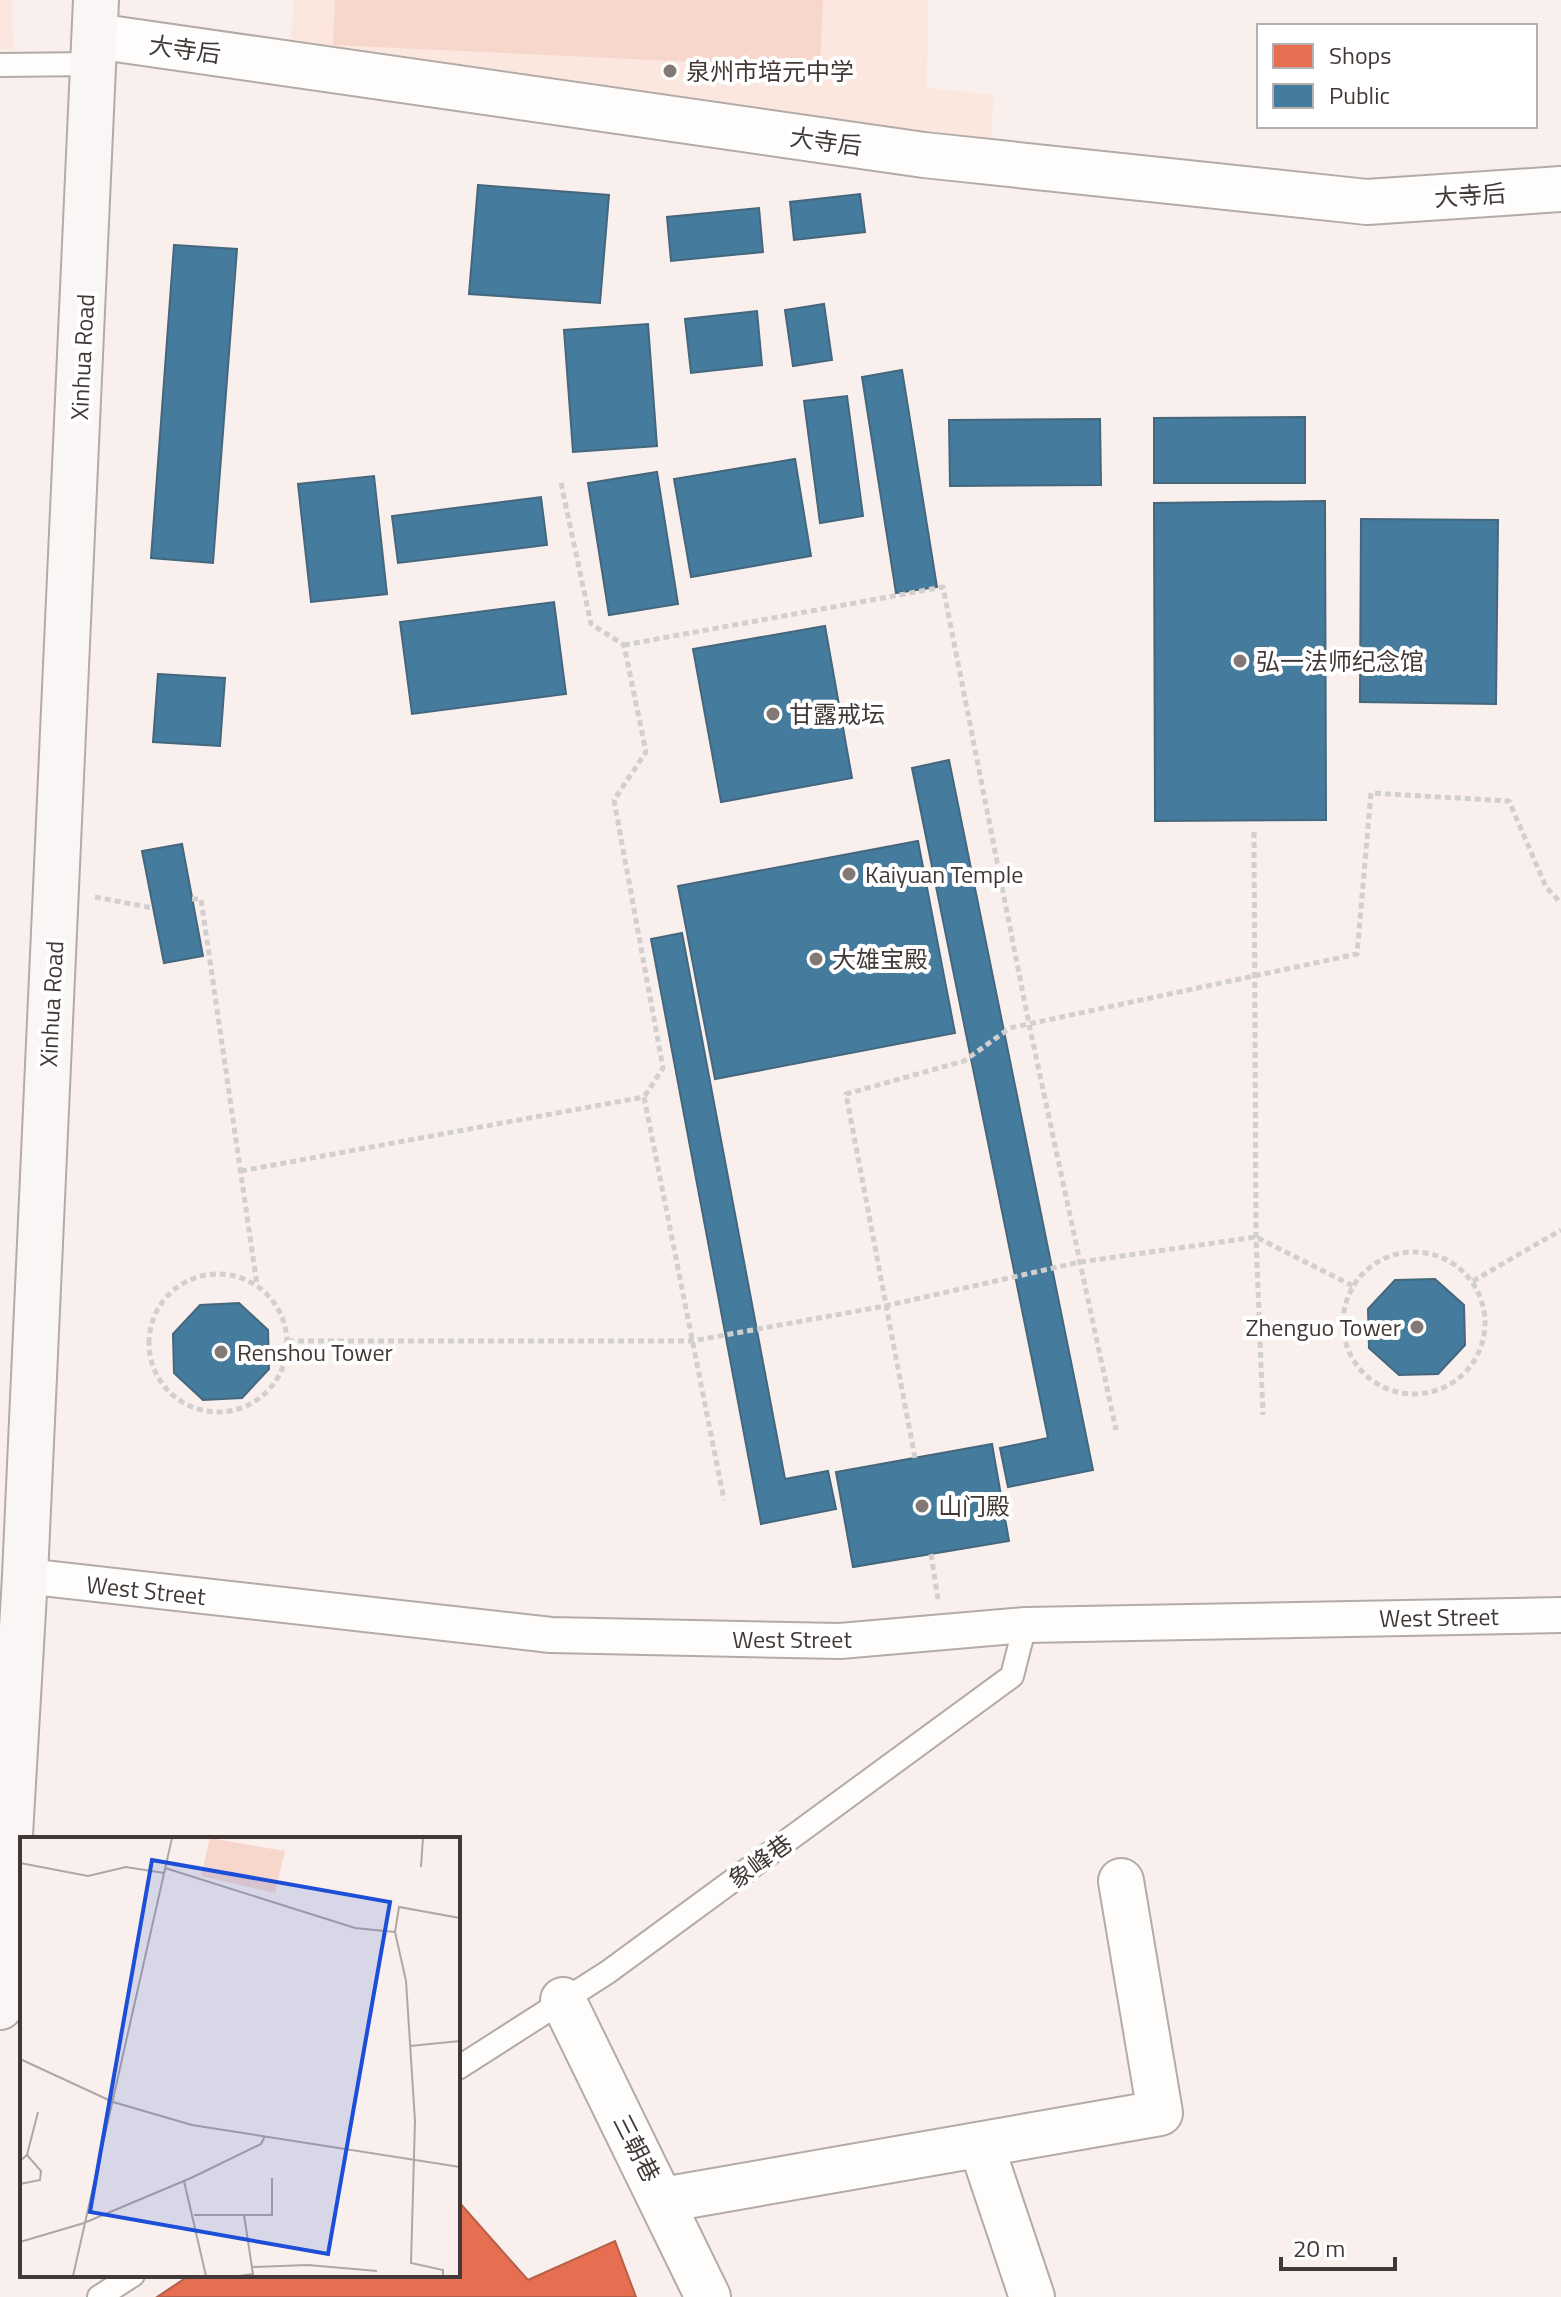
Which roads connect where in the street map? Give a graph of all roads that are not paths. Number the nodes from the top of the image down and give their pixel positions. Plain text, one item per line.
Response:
1 (95, 33) edge
2 (0, 65) edge
3 (1561, 189) edge
4 (25, 1576) junction
5 (1561, 1615) edge
6 (1025, 1625) junction
7 (1121, 1881) dead end
8 (563, 2000) junction
9 (0, 2007) edge
10 (460, 2067) edge
11 (981, 2145) junction
12 (663, 2200) junction
13 (130, 2277) edge
14 (99, 2297) edge
15 (708, 2297) edge
16 (1032, 2297) edge

1 - 2 lane
1 - 3 street, 大寺后
1 - 4 main road, Xinhua Road
4 - 6 street, West Street
4 - 9 main road, Xinhua Road
5 - 6 street, West Street
6 - 8 lane, 象峰巷
7 - 11 street
8 - 10 lane, 象峰巷
8 - 12 street, 三朝巷
11 - 12 street
11 - 16 street
12 - 15 street, 三朝巷
13 - 14 lane

